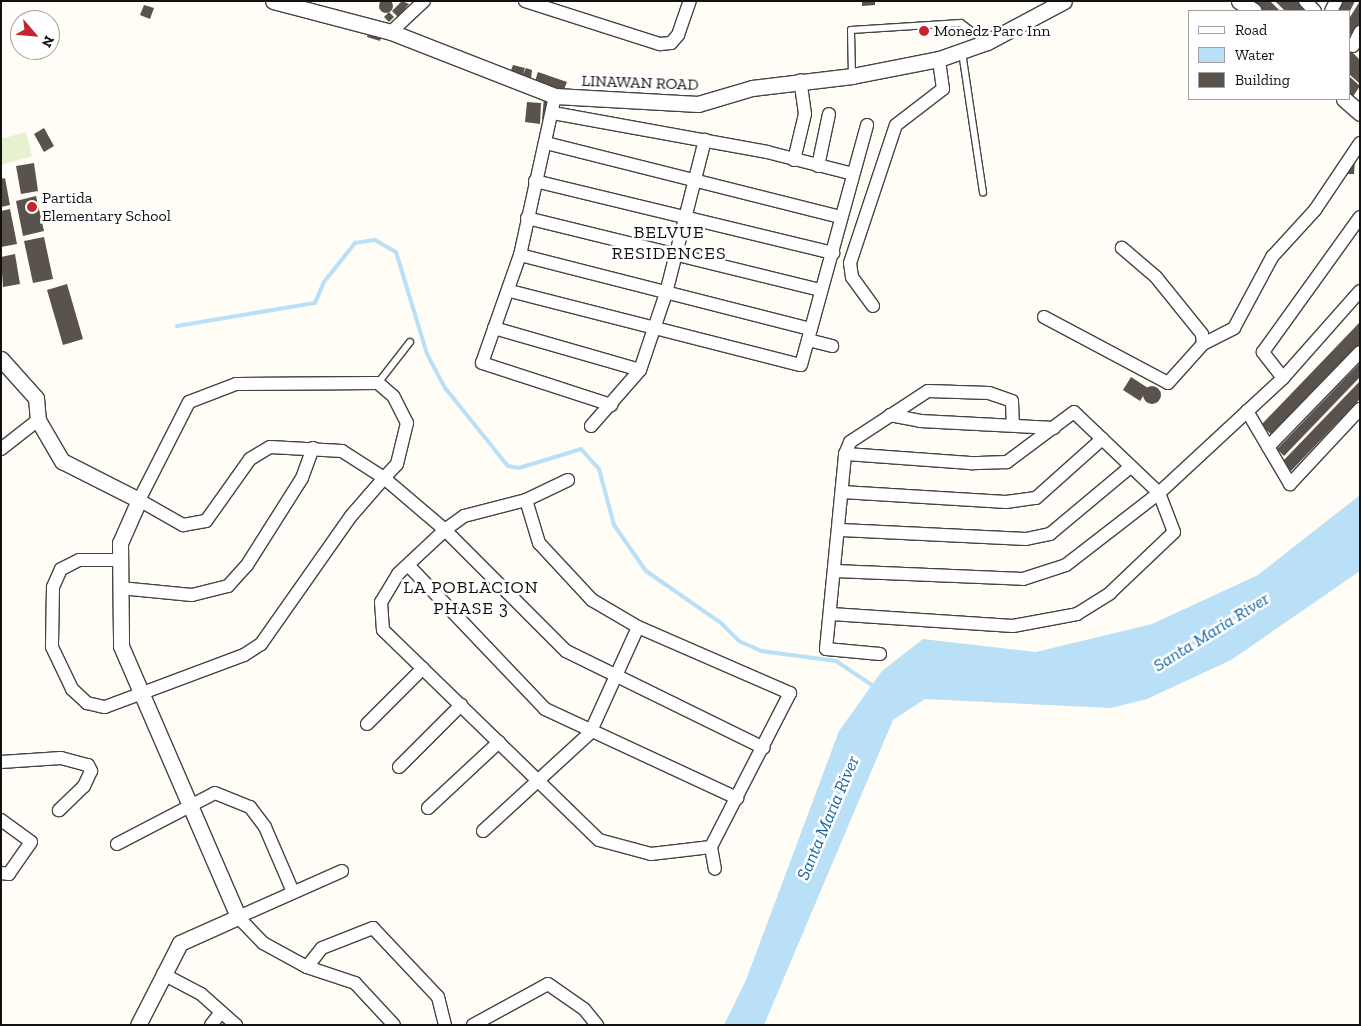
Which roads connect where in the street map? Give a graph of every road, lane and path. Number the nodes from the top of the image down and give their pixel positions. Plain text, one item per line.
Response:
1 (272, 1) edge
2 (424, 1) edge
3 (525, 1) edge
4 (690, 1) edge
5 (1064, 1) edge
6 (1239, 1) edge
7 (1305, 1) edge
8 (1252, 10) edge
9 (1314, 10) edge
10 (391, 32) junction
11 (1360, 32) edge
12 (987, 42) junction
13 (1354, 47) edge
14 (962, 51) junction
15 (939, 59) junction
16 (852, 76) junction
17 (800, 80) junction
18 (555, 96) junction
19 (1345, 100) edge
20 (553, 113) junction
21 (1360, 113) edge
22 (829, 114) dead end
23 (867, 124) dead end
24 (706, 140) junction
25 (1360, 142) edge
26 (546, 143) junction
27 (794, 160) junction
28 (818, 166) junction
29 (853, 174) junction
30 (696, 180) junction
31 (535, 181) junction
32 (983, 192) dead end
33 (841, 217) junction
34 (1360, 217) edge
35 (527, 218) junction
36 (686, 218) junction
37 (1122, 248) dead end
38 (833, 253) junction
39 (676, 254) junction
40 (520, 255) junction
41 (821, 290) junction
42 (510, 291) junction
43 (1359, 292) edge
44 (666, 293) junction
45 (873, 306) dead end
46 (1044, 317) dead end
47 (494, 328) junction
48 (655, 329) junction
49 (810, 334) junction
50 (410, 342) dead end
51 (1203, 344) junction
52 (832, 346) dead end
53 (1360, 352) edge
54 (1, 359) edge
55 (640, 370) junction
56 (1283, 378) junction
57 (378, 383) junction
58 (611, 405) junction
59 (1360, 409) edge
60 (1247, 412) junction
61 (890, 415) junction
62 (38, 420) junction
63 (1013, 424) junction
64 (591, 426) dead end
65 (1054, 428) junction
66 (1102, 439) junction
67 (1268, 447) junction
68 (312, 448) junction
69 (1, 449) edge
70 (845, 454) junction
71 (1130, 467) junction
72 (384, 478) junction
73 (568, 480) dead end
74 (842, 492) junction
75 (1159, 493) junction
76 (139, 500) junction
77 (526, 500) junction
78 (445, 530) junction
79 (841, 530) junction
80 (120, 560) junction
81 (408, 565) junction
82 (836, 571) junction
83 (120, 588) junction
84 (831, 614) junction
85 (638, 627) junction
86 (880, 654) dead end
87 (423, 668) junction
88 (615, 676) junction
89 (140, 691) junction
90 (461, 705) junction
91 (367, 724) dead end
92 (590, 733) junction
93 (499, 742) junction
94 (764, 748) junction
95 (1, 762) edge
96 (399, 767) dead end
97 (538, 780) junction
98 (737, 798) junction
99 (189, 804) junction
100 (428, 808) dead end
101 (59, 810) dead end
102 (1, 820) edge
103 (482, 831) dead end
104 (117, 844) dead end
105 (711, 847) junction
106 (715, 868) dead end
107 (342, 871) dead end
108 (3, 877) edge
109 (293, 892) junction
110 (238, 917) junction
111 (307, 967) junction
112 (163, 974) junction
113 (221, 1012) junction
114 (138, 1025) edge
115 (211, 1025) edge
116 (236, 1025) edge
117 (394, 1025) edge
118 (445, 1025) edge
119 (473, 1025) edge
120 (597, 1025) edge

1 - 10 street, LINAWAN ROAD
2 - 10 street
3 - 4 street
5 - 12 street, LINAWAN ROAD
6 - 8 street
7 - 9 street
10 - 18 street, LINAWAN ROAD
11 - 13 street
12 - 14 street, LINAWAN ROAD
12 - 16 lane
14 - 15 street, LINAWAN ROAD
14 - 32 lane
15 - 16 street, LINAWAN ROAD
15 - 45 street
16 - 17 street, LINAWAN ROAD
17 - 18 street, LINAWAN ROAD
17 - 27 street
18 - 20 street
19 - 21 street
20 - 24 street
20 - 26 street
22 - 28 street
23 - 29 street
24 - 27 street
24 - 30 street
25 - 51 street
26 - 30 street
26 - 31 street
27 - 28 street
28 - 29 street
29 - 33 street
30 - 33 street
30 - 36 street
31 - 35 street
31 - 36 street
33 - 38 street
34 - 56 street
35 - 39 street
35 - 40 street
36 - 38 street
36 - 39 street
37 - 51 street
38 - 41 street
39 - 41 street
39 - 44 street
40 - 42 street
40 - 44 street
41 - 49 street
42 - 47 street
42 - 48 street
43 - 56 street
44 - 48 street
44 - 49 street
46 - 51 street
47 - 55 street
47 - 58 street
48 - 49 street
48 - 55 street
49 - 52 street
50 - 57 lane
53 - 67 street
54 - 62 street
55 - 58 street
56 - 60 street
57 - 72 street
57 - 76 street
58 - 64 street
59 - 67 street
60 - 67 street
60 - 75 street
61 - 63 street
61 - 63 street
61 - 70 street
62 - 69 street
62 - 76 street
63 - 65 street
65 - 66 street
65 - 70 street
66 - 71 street
66 - 74 street
68 - 72 street
68 - 76 street
68 - 83 street
70 - 74 street
71 - 75 street
71 - 79 street
72 - 78 street
72 - 89 street
73 - 77 street
74 - 79 street
75 - 82 street
75 - 84 street
76 - 80 street
77 - 78 street
77 - 85 street
78 - 81 street
78 - 88 street
79 - 82 street
80 - 83 street
80 - 89 street
81 - 87 street
81 - 92 street
82 - 84 street
83 - 89 street
84 - 86 street
85 - 88 street
85 - 94 street
87 - 90 street
87 - 91 street
88 - 92 street
88 - 94 street
89 - 99 street
90 - 93 street
90 - 96 street
92 - 97 street
92 - 98 street
93 - 97 street
93 - 100 street
94 - 98 street
95 - 101 street
97 - 103 street
97 - 105 street
98 - 105 street
99 - 104 street
99 - 109 street
99 - 110 street
102 - 108 street
105 - 106 street
107 - 109 street
109 - 110 street
110 - 111 street
110 - 112 street
111 - 117 street
111 - 118 street
112 - 113 street
112 - 114 street
113 - 115 street
113 - 116 street
119 - 120 street

